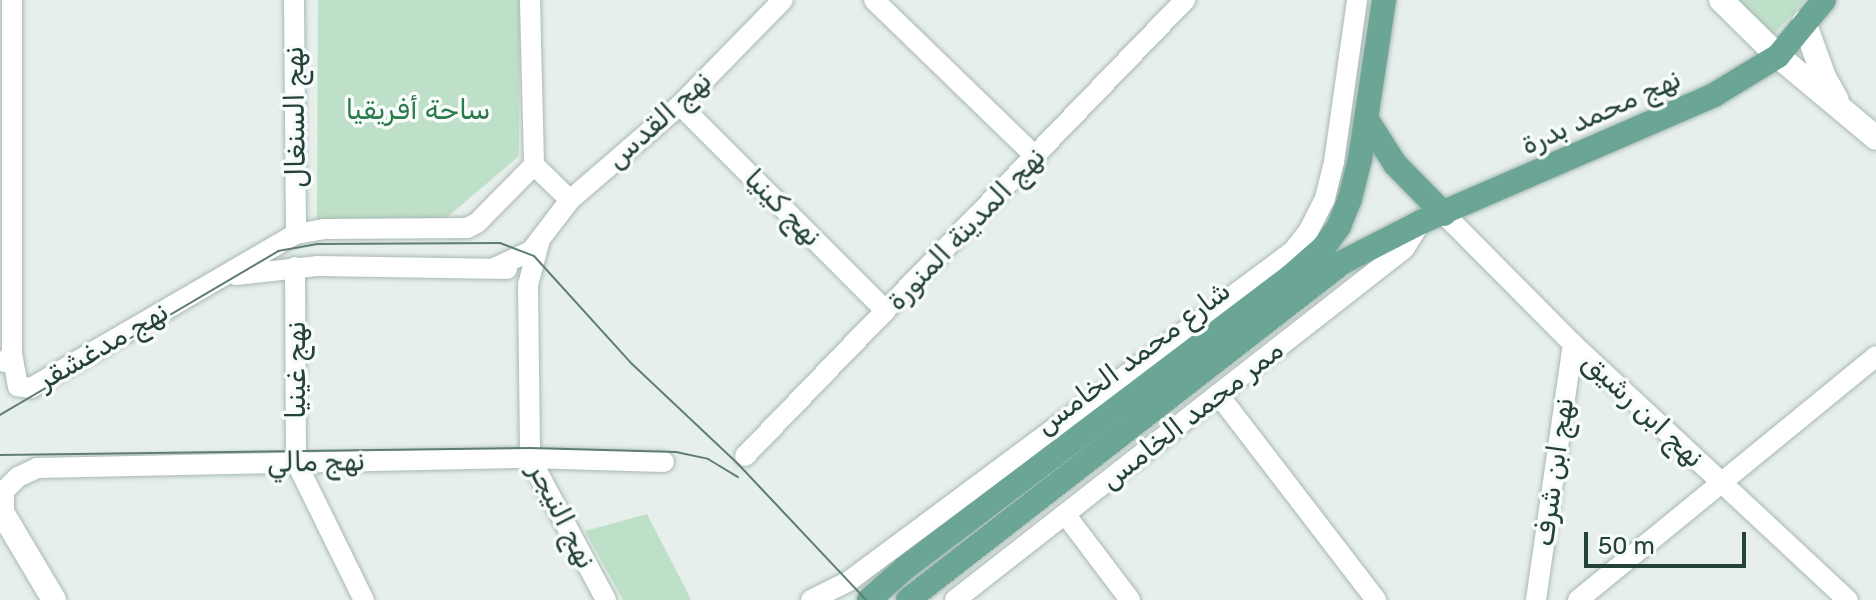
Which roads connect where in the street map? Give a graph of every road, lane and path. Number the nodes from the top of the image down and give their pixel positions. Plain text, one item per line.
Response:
1 (12, 0) edge
2 (294, 0) edge
3 (530, 0) edge
4 (783, 0) edge
5 (874, 0) edge
6 (1185, 0) edge
7 (1357, 0) edge
8 (1384, 0) edge
9 (1721, 0) edge
10 (1824, 0) edge
11 (1804, 22) junction
12 (1778, 56) junction
13 (6, 66) edge
14 (680, 105) junction
15 (1844, 112) junction
16 (1367, 120) junction
17 (1876, 138) edge
18 (1036, 157) junction
19 (534, 165) junction
20 (570, 200) junction
21 (1444, 214) junction
22 (1421, 222) junction
23 (296, 234) junction
24 (539, 243) junction
25 (295, 267) junction
26 (494, 268) junction
27 (217, 281) junction
28 (528, 285) junction
29 (886, 311) junction
30 (1573, 344) junction
31 (1876, 356) edge
32 (6, 360) edge
33 (1218, 394) junction
34 (745, 456) dead end
35 (530, 458) junction
36 (296, 462) junction
37 (664, 462) dead end
38 (1721, 483) junction
39 (2, 514) edge
40 (1065, 514) junction
41 (54, 600) edge
42 (364, 600) edge
43 (606, 600) edge
44 (811, 600) edge
45 (869, 600) edge
46 (908, 600) edge
47 (955, 600) edge
48 (1130, 600) edge
49 (1376, 600) edge
50 (1536, 600) edge
51 (1578, 600) edge
52 (1848, 600) edge

1 - 13 street
2 - 23 street, نهج السنغال
3 - 19 street
4 - 14 street, نهج القدس
5 - 18 street
6 - 18 street, نهج المدينة المنورة
7 - 44 street
8 - 16 main road, شارع محمد الخامس
9 - 12 street
10 - 11 main road
11 - 12 main road
11 - 15 street
12 - 15 street
12 - 21 main road, نهج محمد بدرة
13 - 32 street
14 - 20 street, نهج القدس
14 - 29 street, نهج كينيا
15 - 17 street
16 - 21 main road
16 - 45 main road, شارع محمد الخامس
18 - 29 street, نهج المدينة المنورة
19 - 20 street
19 - 23 street
20 - 24 street, نهج القدس
21 - 22 main road, شارع محمد الخامس
21 - 30 street, نهج ابن رشيق
22 - 33 street, ممر محمد الخامس
22 - 46 main road, شارع محمد الخامس
23 - 27 street, نهج مدغشقر
24 - 26 street
24 - 28 street, نهج النيجر
25 - 26 street
25 - 27 street, نهج مدغشقر
25 - 36 street, نهج غينيا
26 - 28 street
27 - 32 street, نهج مدغشقر
28 - 35 street, نهج النيجر
29 - 34 street, نهج المدينة المنورة
30 - 38 street, نهج ابن رشيق
30 - 50 street, نهج ابن شرف
31 - 38 street
33 - 40 street, ممر محمد الخامس
33 - 49 street
35 - 36 street, نهج مالي
35 - 37 street, نهج مالي
35 - 43 street, نهج النيجر
36 - 39 street, نهج مالي
36 - 42 street, نهج غينيا
38 - 51 street
38 - 52 street, نهج ابن رشيق
39 - 41 street
40 - 47 street, ممر محمد الخامس
40 - 48 street

